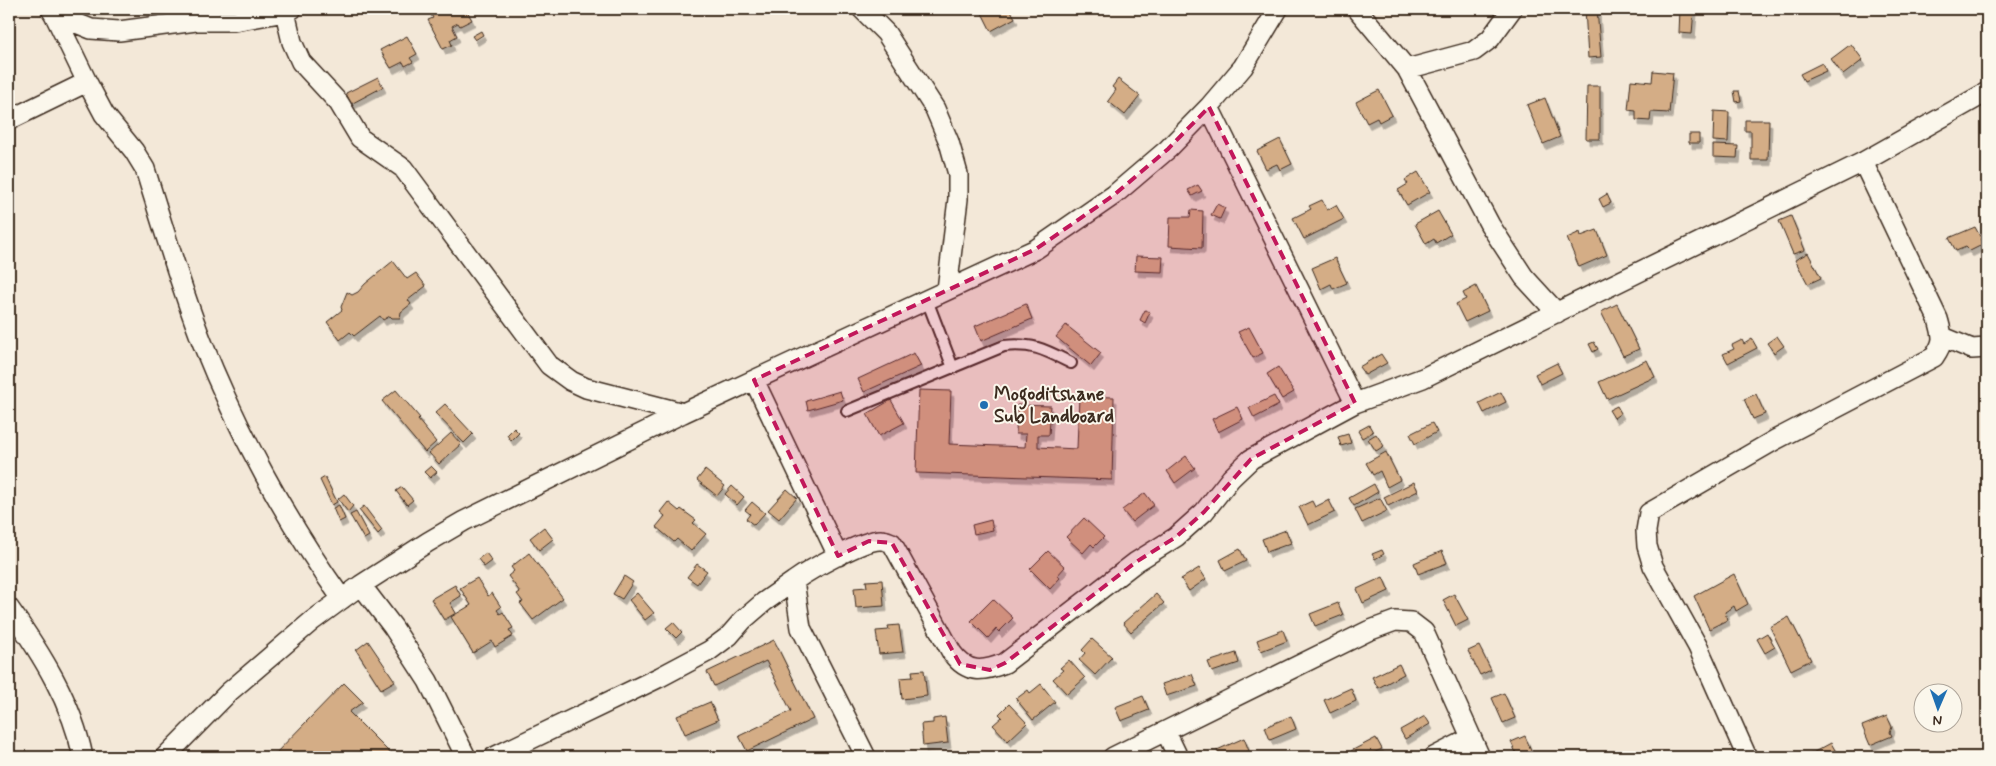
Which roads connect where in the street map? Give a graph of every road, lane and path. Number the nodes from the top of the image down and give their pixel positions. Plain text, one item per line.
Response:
1 (862, 9) edge
2 (1278, 9) edge
3 (1357, 9) edge
4 (1512, 9) edge
5 (288, 10) edge
6 (53, 11) edge
7 (1407, 69) junction
8 (86, 82) junction
9 (1987, 92) edge
10 (1209, 107) junction
11 (9, 120) edge
12 (1863, 162) junction
13 (947, 290) junction
14 (927, 300) junction
15 (1557, 313) junction
16 (1943, 337) junction
17 (1987, 348) edge
18 (1071, 363) dead end
19 (953, 368) junction
20 (754, 380) junction
21 (1355, 403) junction
22 (846, 411) dead end
23 (683, 413) junction
24 (838, 556) junction
25 (794, 581) junction
26 (361, 585) junction
27 (342, 599) junction
28 (9, 608) edge
29 (1166, 732) junction
30 (457, 738) junction
31 (1471, 738) junction
32 (82, 757) edge
33 (165, 757) edge
34 (451, 757) edge
35 (466, 757) edge
36 (494, 757) edge
37 (866, 757) edge
38 (1113, 757) edge
39 (1178, 757) edge
40 (1434, 757) edge
41 (1480, 757) edge
42 (1747, 757) edge

1 - 13 street
2 - 10 street
3 - 7 street
4 - 7 street
5 - 6 street
5 - 23 street
6 - 8 street
7 - 15 street
8 - 11 street
8 - 27 street
9 - 12 street
10 - 13 street
10 - 21 street
12 - 15 street
12 - 16 street
13 - 14 street
14 - 19 lane
14 - 20 street
15 - 21 street
16 - 17 street
16 - 42 street
18 - 19 lane
19 - 22 lane
20 - 23 street
20 - 24 street
21 - 24 street
23 - 26 street
24 - 25 street
25 - 36 street
25 - 37 street
26 - 27 street
26 - 30 street
27 - 33 street
28 - 32 street
29 - 31 street
29 - 38 street
29 - 39 street
30 - 34 street
30 - 35 street
31 - 40 street
31 - 41 street

